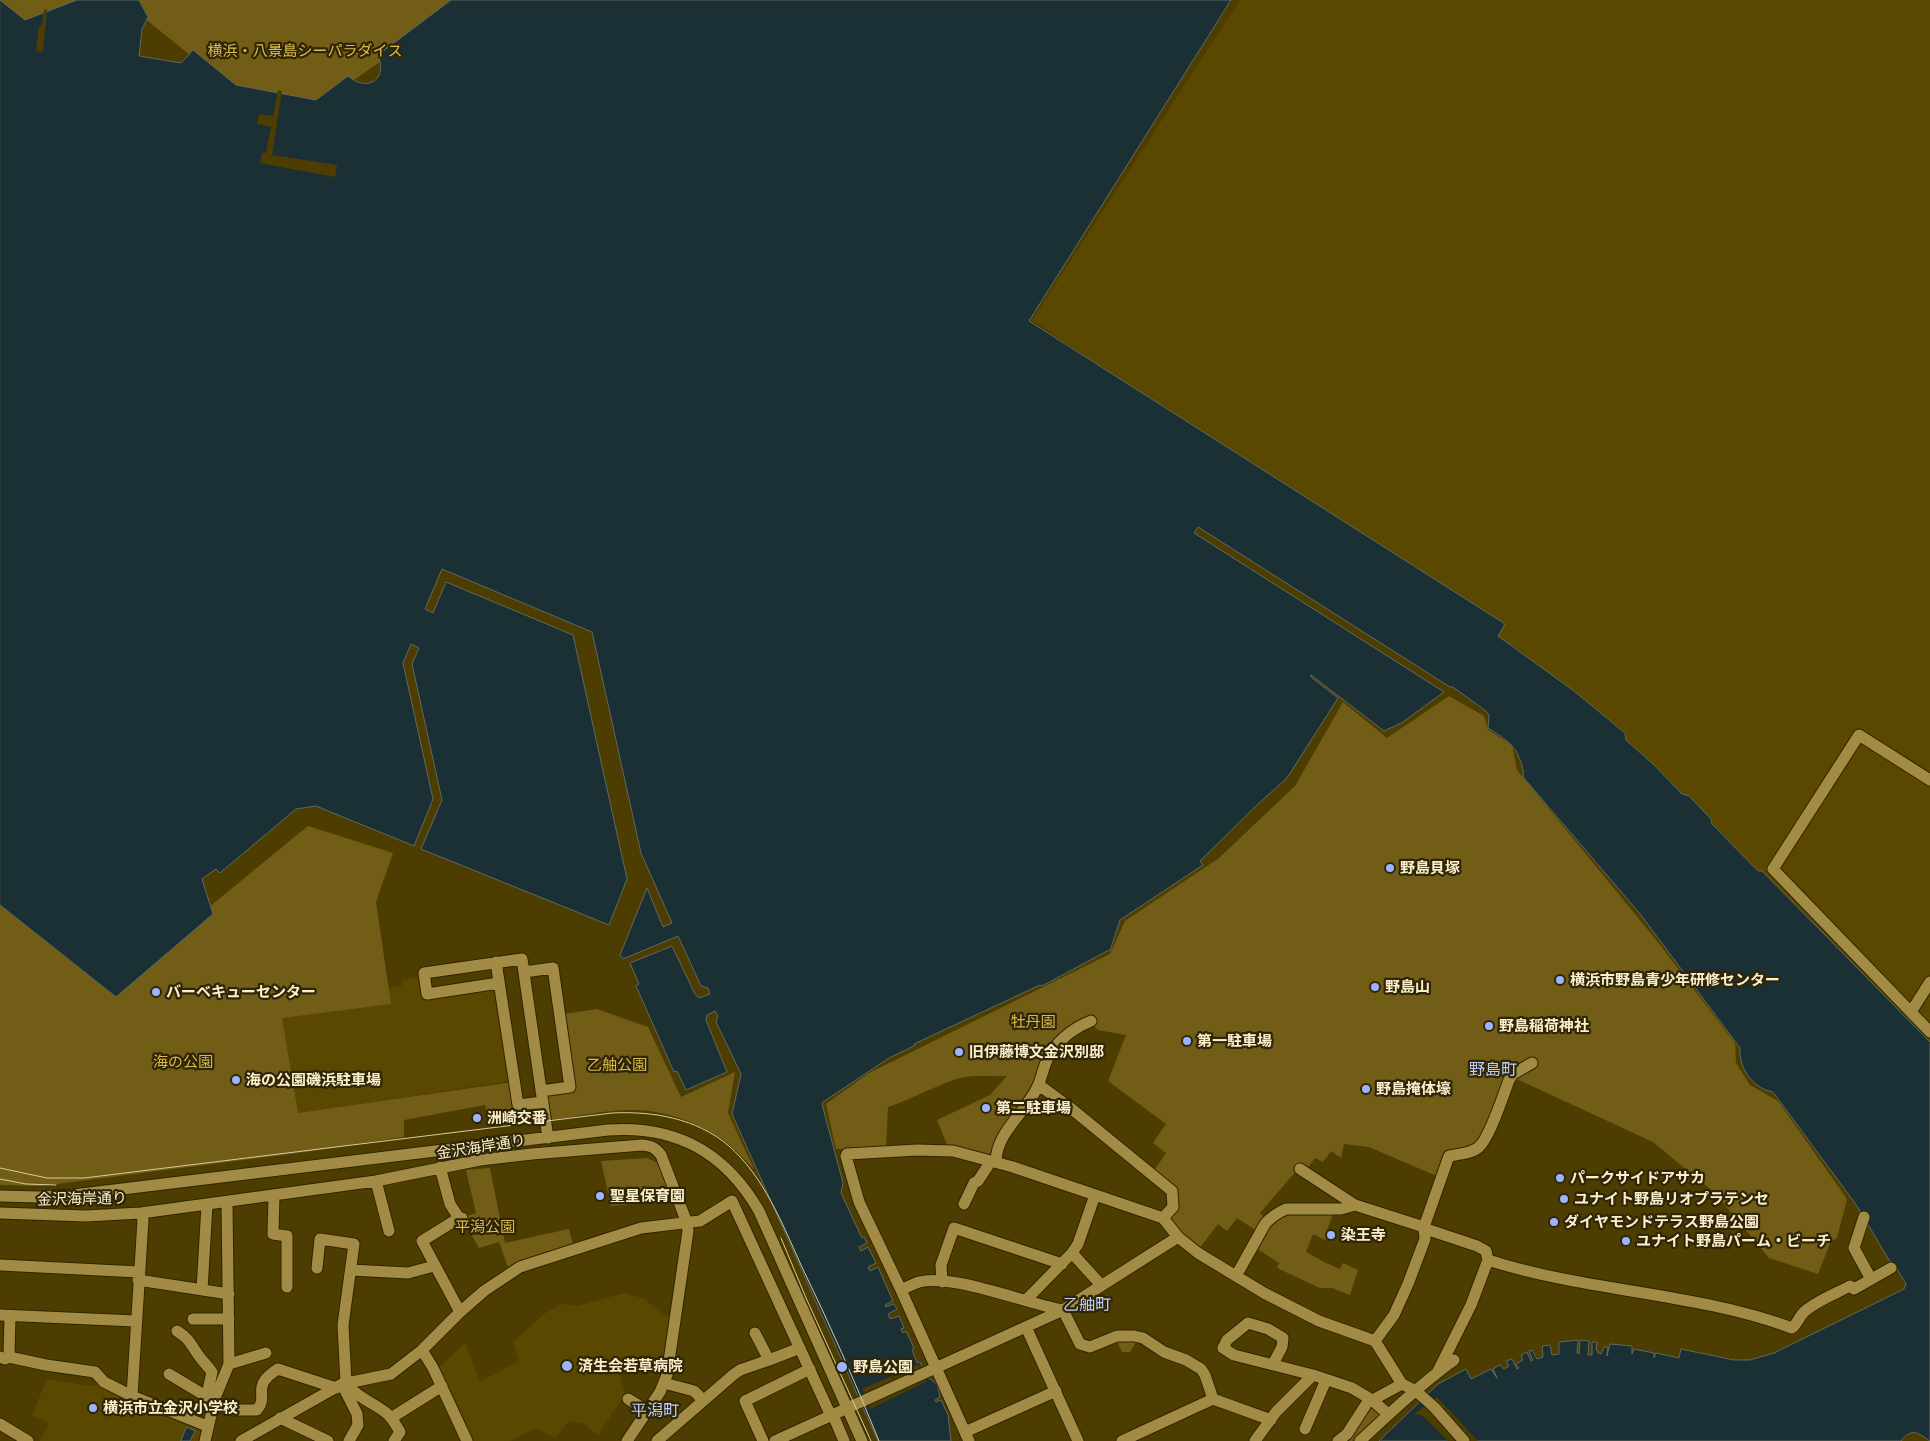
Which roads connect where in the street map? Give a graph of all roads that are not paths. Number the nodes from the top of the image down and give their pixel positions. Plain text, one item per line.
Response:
1 (1930, 780) edge
2 (496, 962) junction
3 (462, 967) junction
4 (524, 972) junction
5 (1930, 982) edge
6 (499, 983) junction
7 (465, 988) junction
8 (1911, 1012) junction
9 (1091, 1021) dead end
10 (1930, 1032) edge
11 (1532, 1063) dead end
12 (1039, 1085) junction
13 (542, 1096) junction
14 (548, 1138) junction
15 (993, 1161) junction
16 (440, 1167) junction
17 (1300, 1169) dead end
18 (376, 1182) junction
19 (1095, 1195) junction
20 (0, 1196) edge
21 (274, 1196) junction
22 (226, 1202) junction
23 (964, 1204) dead end
24 (207, 1205) junction
25 (1355, 1206) junction
26 (0, 1213) edge
27 (141, 1213) junction
28 (1864, 1217) dead end
29 (1164, 1218) junction
30 (687, 1223) junction
31 (1424, 1229) junction
32 (389, 1231) dead end
33 (1178, 1237) junction
34 (1072, 1253) junction
35 (1488, 1260) junction
36 (1062, 1264) junction
37 (0, 1265) edge
38 (434, 1266) junction
39 (317, 1268) dead end
40 (1891, 1268) dead end
41 (351, 1270) junction
42 (139, 1276) junction
43 (1236, 1276) junction
44 (1871, 1279) junction
45 (942, 1282) junction
46 (1100, 1284) junction
47 (287, 1287) dead end
48 (202, 1290) junction
49 (901, 1290) junction
50 (229, 1294) junction
51 (1026, 1300) junction
52 (1063, 1310) junction
53 (460, 1312) junction
54 (5, 1315) edge
55 (194, 1318) dead end
56 (229, 1319) junction
57 (135, 1321) junction
58 (1026, 1327) junction
59 (177, 1331) dead end
60 (756, 1333) dead end
61 (1375, 1342) junction
62 (800, 1348) junction
63 (422, 1350) junction
64 (266, 1353) dead end
65 (4, 1357) edge
66 (769, 1360) junction
67 (1454, 1360) dead end
68 (229, 1364) junction
69 (1273, 1364) junction
70 (936, 1366) junction
71 (810, 1369) junction
72 (1438, 1371) junction
73 (169, 1374) dead end
74 (1313, 1375) junction
75 (1326, 1380) junction
76 (664, 1383) junction
77 (1402, 1384) junction
78 (341, 1385) junction
79 (442, 1386) junction
80 (1056, 1391) junction
81 (1416, 1391) junction
82 (132, 1396) junction
83 (628, 1399) dead end
84 (1213, 1399) junction
85 (703, 1400) junction
86 (1372, 1400) junction
87 (214, 1402) junction
88 (848, 1409) junction
89 (648, 1411) junction
90 (1388, 1414) junction
91 (832, 1415) junction
92 (280, 1418) junction
93 (391, 1418) junction
94 (1271, 1420) junction
95 (0, 1424) edge
96 (207, 1426) junction
97 (1305, 1429) dead end
98 (252, 1434) junction
99 (967, 1437) edge
100 (28, 1441) edge
101 (205, 1441) edge
102 (241, 1441) edge
103 (263, 1441) edge
104 (328, 1441) edge
105 (349, 1441) edge
106 (394, 1441) edge
107 (467, 1441) edge
108 (627, 1441) edge
109 (657, 1441) edge
110 (762, 1441) edge
111 (775, 1441) edge
112 (844, 1441) edge
113 (862, 1441) edge
114 (1078, 1441) edge
115 (1122, 1441) edge
116 (1256, 1441) edge
117 (1338, 1441) edge
118 (1360, 1441) edge
119 (1464, 1441) edge

1 - 8 street
2 - 3 street
2 - 4 street
2 - 6 street
3 - 7 street
3 - 7 street
4 - 13 street
4 - 13 street
5 - 8 street
6 - 7 street
6 - 13 street
8 - 10 street
9 - 12 street
11 - 31 street
12 - 15 street
12 - 29 street
13 - 14 street
14 - 20 street
14 - 88 street
15 - 19 street
15 - 23 street
15 - 49 street
16 - 18 street, 金沢海岸通り
16 - 30 street, 金沢海岸通り
16 - 38 street
17 - 25 street
18 - 21 street, 金沢海岸通り
18 - 32 street
19 - 29 street
19 - 34 street
21 - 22 street, 金沢海岸通り
21 - 47 street
22 - 24 street, 金沢海岸通り
22 - 50 street
24 - 27 street, 金沢海岸通り
24 - 48 street
25 - 31 street
25 - 43 street
26 - 27 street, 金沢海岸通り
27 - 42 street
28 - 44 street
29 - 33 street
30 - 53 street
30 - 62 street
30 - 76 street, 金沢海岸通り
31 - 35 street
31 - 61 street
33 - 43 street
33 - 46 street
34 - 36 street
34 - 46 street
35 - 44 street
35 - 72 street
36 - 45 street
36 - 51 street
37 - 42 street
38 - 41 street
38 - 53 street
39 - 41 street
40 - 44 street
41 - 78 street
42 - 48 street
42 - 57 street
43 - 61 street
45 - 49 street
45 - 51 street
46 - 52 street
48 - 50 street
49 - 70 street
50 - 56 street
51 - 52 street
52 - 58 street
52 - 84 street
53 - 63 street
54 - 57 street
54 - 65 street
55 - 56 street
56 - 68 street
57 - 82 street
58 - 70 street
58 - 80 street
59 - 87 street
60 - 66 street
61 - 77 street
62 - 66 street
62 - 71 street
63 - 78 street
63 - 79 street
64 - 68 street
65 - 82 street
66 - 85 street
67 - 72 street
68 - 87 street
69 - 69 street
69 - 74 street
70 - 88 street
70 - 99 street
71 - 91 street
71 - 110 street
72 - 81 street
73 - 87 street
74 - 75 street
74 - 94 street
75 - 86 street
75 - 97 street
76 - 85 street
76 - 89 street, 金沢海岸通り
77 - 81 street
77 - 86 street
78 - 87 street
78 - 92 street
78 - 93 street
78 - 105 street
79 - 93 street
79 - 107 street
80 - 99 street
80 - 114 street
81 - 90 street
81 - 119 street
82 - 96 street
83 - 89 street
84 - 94 street
84 - 115 street
85 - 109 street
86 - 90 street
86 - 117 street
87 - 96 street
88 - 91 street
88 - 113 street
89 - 108 street, 金沢海岸通り
90 - 118 street
91 - 111 street
91 - 112 street
92 - 98 street
92 - 104 street
93 - 106 street
94 - 116 street
95 - 100 street
96 - 101 street
98 - 102 street
98 - 103 street

